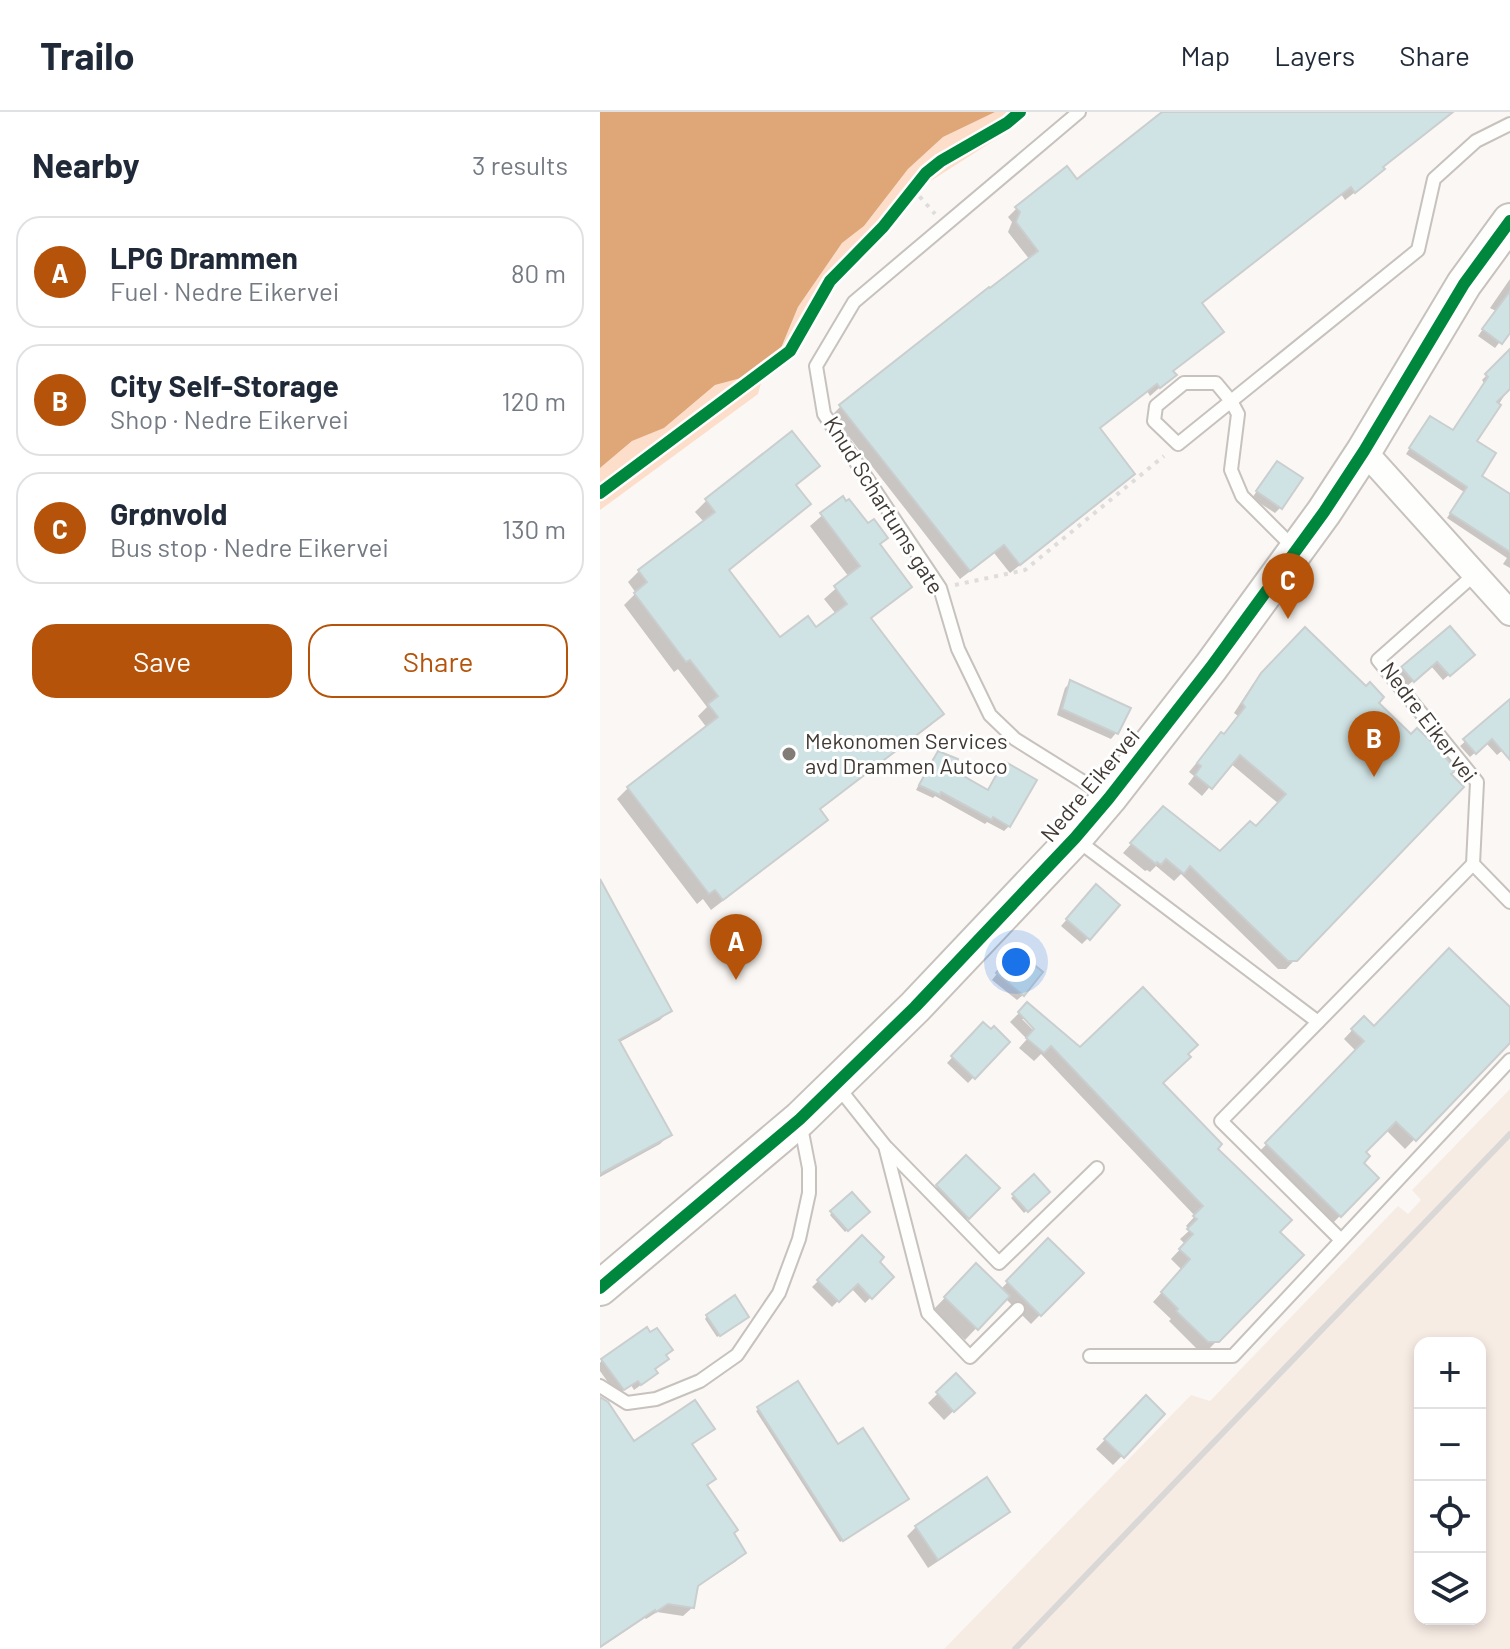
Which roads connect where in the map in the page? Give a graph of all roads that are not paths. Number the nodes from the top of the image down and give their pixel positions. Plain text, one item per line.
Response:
1 (1079, 112) edge
2 (1510, 124) edge
3 (1510, 221) edge
4 (1231, 401) junction
5 (1364, 451) junction
6 (1296, 550) junction
7 (1475, 574) junction
8 (1510, 613) edge
9 (1109, 798) junction
10 (1075, 838) junction
11 (1473, 864) junction
12 (1510, 902) edge
13 (1318, 1022) junction
14 (1510, 1060) edge
15 (836, 1084) junction
16 (800, 1119) junction
17 (885, 1146) junction
18 (1097, 1168) dead end
19 (1341, 1240) junction
20 (600, 1288) edge
21 (1018, 1309) dead end
22 (1090, 1356) dead end
23 (600, 1386) edge

1 - 9 lane, Knud Schartums gate
2 - 4 lane
3 - 5 main road, Nedre Eikervei
4 - 4 lane
4 - 6 lane
5 - 6 main road, Nedre Eikervei
5 - 7 street
6 - 9 main road, Nedre Eikervei
7 - 8 street
7 - 11 lane, Nedre Eiker vei
9 - 10 main road, Nedre Eikervei
10 - 13 lane
10 - 15 main road, Nedre Eikervei
11 - 12 lane
11 - 13 lane
13 - 19 lane
14 - 19 lane
15 - 16 main road, Nedre Eikervei
15 - 17 lane
16 - 20 main road, Nedre Eikervei
16 - 23 lane
17 - 18 lane
17 - 21 lane
19 - 22 lane

